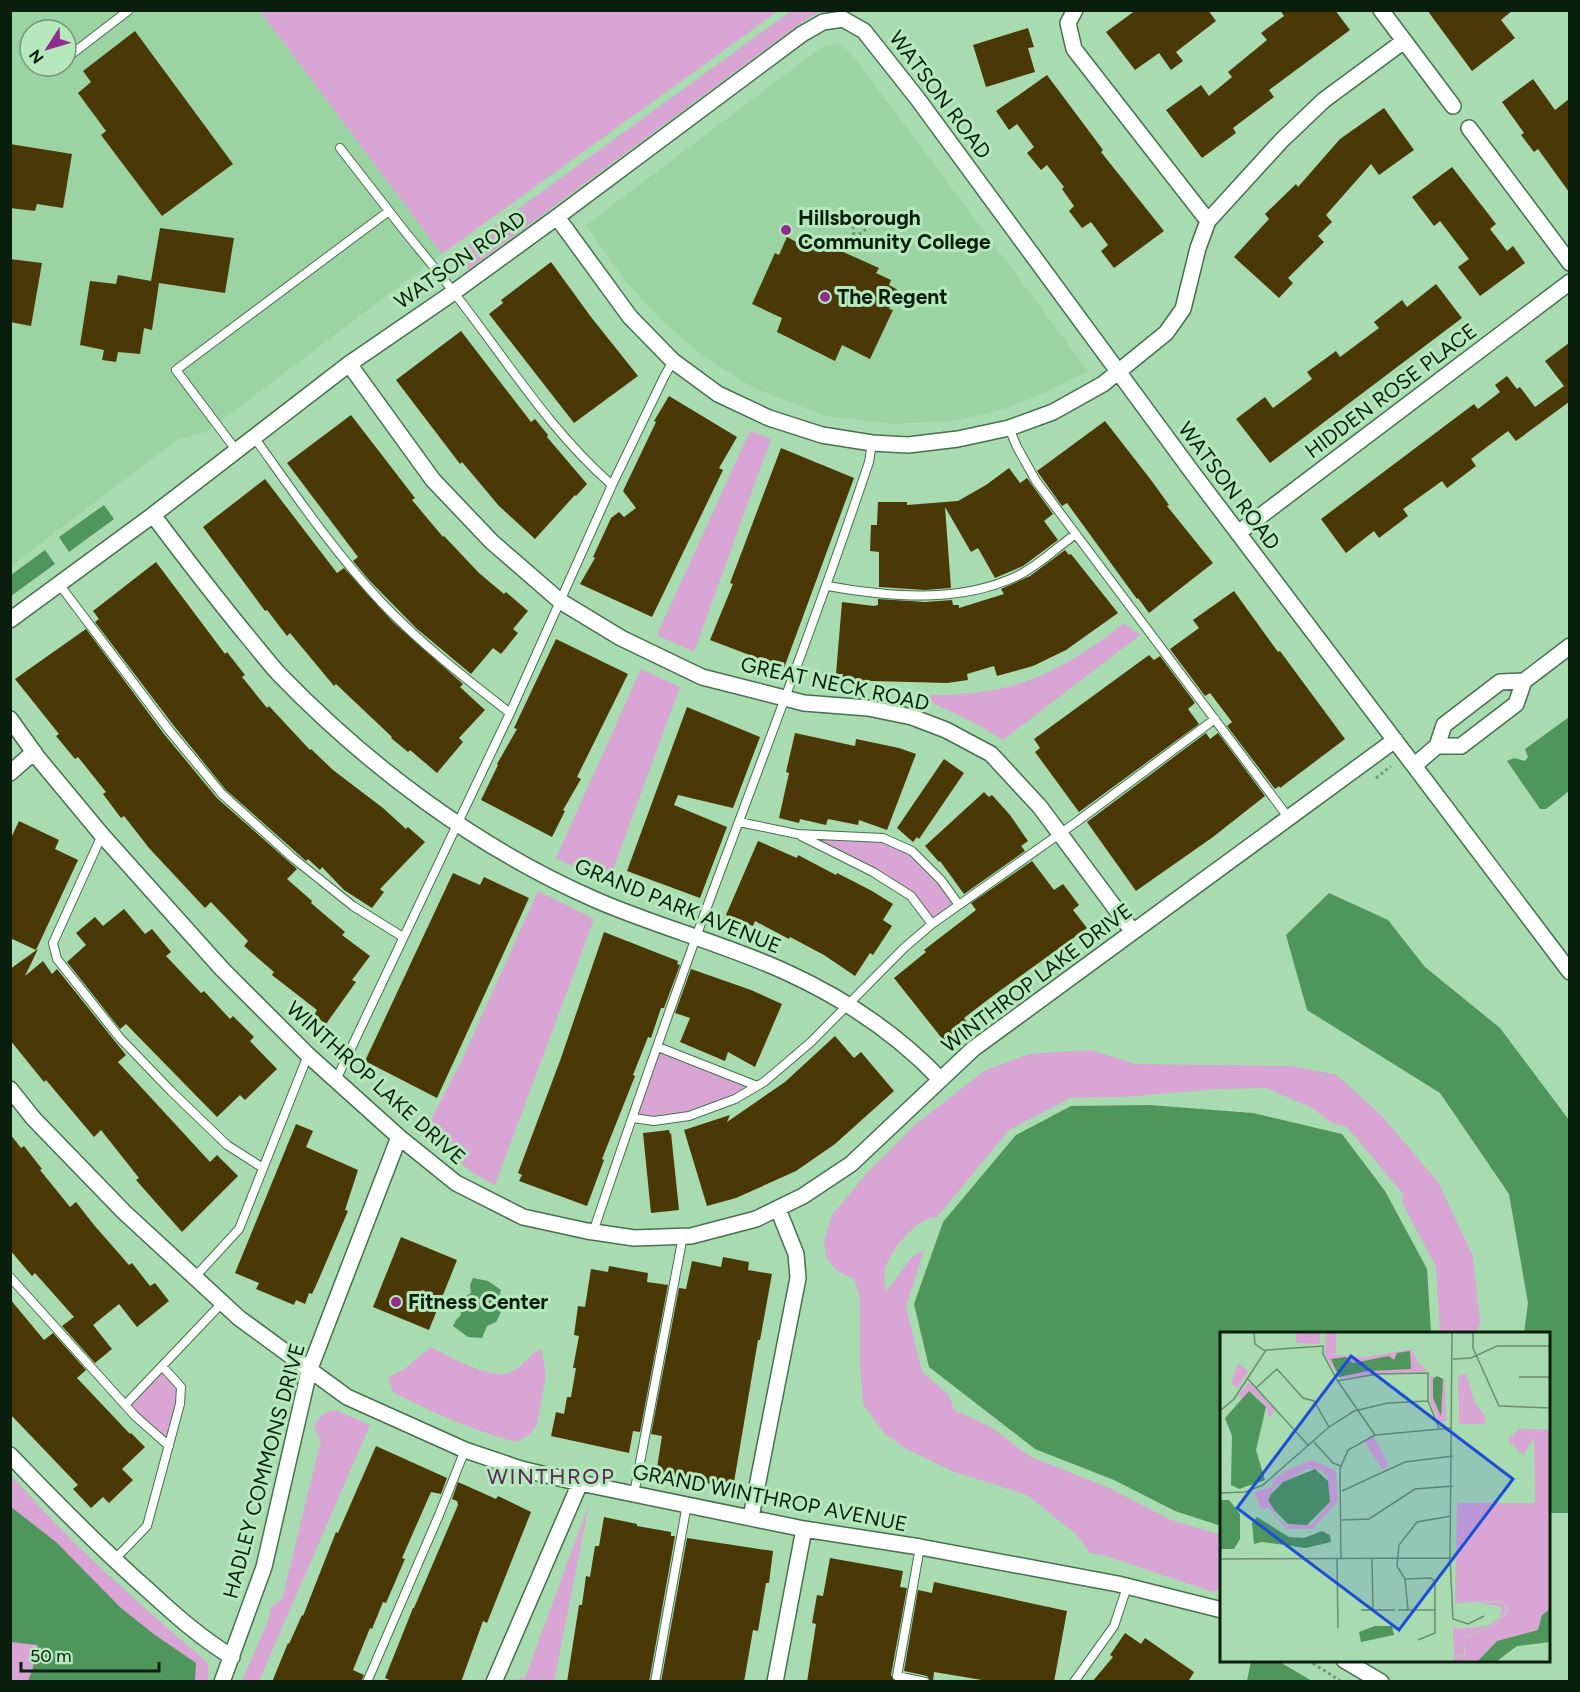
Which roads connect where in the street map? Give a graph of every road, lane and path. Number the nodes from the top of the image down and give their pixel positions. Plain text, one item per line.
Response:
1 (129, 10) edge
2 (1075, 10) edge
3 (1381, 10) edge
4 (845, 13) edge
5 (1404, 41) junction
6 (78, 49) edge
7 (1453, 106) dead end
8 (1469, 128) dead end
9 (340, 148) dead end
10 (388, 212) junction
11 (557, 217) junction
12 (853, 220) dead end
13 (1208, 220) junction
14 (869, 227) dead end
15 (1569, 262) edge
16 (1569, 282) edge
17 (454, 292) junction
18 (674, 361) junction
19 (349, 363) junction
20 (1118, 371) junction
21 (1009, 428) junction
22 (254, 437) junction
23 (872, 443) junction
24 (236, 450) junction
25 (612, 485) junction
26 (153, 514) junction
27 (1239, 533) junction
28 (1076, 534) junction
29 (59, 584) junction
30 (828, 585) junction
31 (560, 601) junction
32 (10, 620) edge
33 (1569, 646) edge
34 (1524, 681) junction
35 (784, 698) junction
36 (510, 713) junction
37 (10, 719) edge
38 (1215, 719) junction
39 (1395, 740) junction
40 (1437, 746) junction
41 (34, 752) junction
42 (1416, 764) dead end
43 (1392, 765) dead end
44 (10, 773) edge
45 (1376, 778) dead end
46 (1288, 817) junction
47 (739, 822) junction
48 (458, 824) junction
49 (797, 834) junction
50 (1060, 834) junction
51 (102, 835) junction
52 (959, 905) junction
53 (932, 924) junction
54 (1133, 932) junction
55 (404, 937) junction
56 (696, 938) junction
57 (1569, 972) edge
58 (849, 1005) junction
59 (658, 1047) junction
60 (308, 1054) junction
61 (940, 1079) junction
62 (336, 1080) junction
63 (757, 1086) junction
64 (10, 1089) edge
65 (633, 1118) junction
66 (399, 1137) junction
67 (263, 1168) junction
68 (778, 1209) junction
69 (593, 1232) junction
70 (683, 1236) junction
71 (10, 1277) edge
72 (195, 1277) junction
73 (222, 1303) junction
74 (162, 1366) junction
75 (309, 1371) junction
76 (125, 1405) junction
77 (169, 1446) junction
78 (465, 1450) junction
79 (10, 1455) edge
80 (580, 1483) junction
81 (634, 1494) junction
82 (687, 1504) junction
83 (751, 1517) junction
84 (804, 1529) junction
85 (920, 1547) junction
86 (114, 1560) junction
87 (1127, 1587) junction
88 (1220, 1610) edge
89 (231, 1657) junction
90 (1311, 1662) edge
91 (1347, 1662) edge
92 (896, 1678) edge
93 (222, 1682) edge
94 (367, 1682) edge
95 (494, 1682) edge
96 (655, 1682) edge
97 (775, 1682) edge
98 (926, 1682) edge
99 (1074, 1682) edge
100 (1342, 1682) edge
101 (1381, 1682) edge

1 - 6 lane
2 - 13 street
3 - 5 street
4 - 11 street, WATSON ROAD
4 - 20 street, WATSON ROAD
5 - 7 street
5 - 13 street
8 - 15 street
9 - 10 lane
10 - 17 lane
10 - 24 lane
11 - 17 street, WATSON ROAD
11 - 18 street
12 - 14 path
13 - 20 street
16 - 27 street, HIDDEN ROSE PLACE
17 - 19 street, WATSON ROAD
17 - 25 lane
18 - 23 street
18 - 25 lane
19 - 22 street, WATSON ROAD
19 - 31 street, GREAT NECK ROAD
20 - 21 street
20 - 27 street, WATSON ROAD
21 - 23 street
21 - 28 lane
22 - 24 street, WATSON ROAD
22 - 36 lane
23 - 30 lane
24 - 26 street, WATSON ROAD
25 - 31 lane
26 - 29 street, WATSON ROAD
26 - 48 street, GRAND PARK AVENUE
27 - 39 street, WATSON ROAD
28 - 30 lane
28 - 38 lane
29 - 32 street, WATSON ROAD
29 - 55 lane
30 - 35 lane
31 - 35 street, GREAT NECK ROAD
31 - 36 lane
33 - 34 street
34 - 40 street
34 - 40 street
35 - 47 lane
35 - 50 street, GREAT NECK ROAD
36 - 48 lane
37 - 41 street, WINTHROP LAKE DRIVE
38 - 46 lane
38 - 50 lane
39 - 46 street, WINTHROP LAKE DRIVE
39 - 57 street, WATSON ROAD
40 - 42 street
41 - 44 street
41 - 51 street, WINTHROP LAKE DRIVE
43 - 45 path
46 - 54 street, WINTHROP LAKE DRIVE
47 - 49 lane
47 - 56 lane
48 - 55 lane
48 - 56 street, GRAND PARK AVENUE
49 - 52 lane
49 - 53 lane
50 - 52 lane
50 - 54 street, GREAT NECK ROAD
51 - 60 street, WINTHROP LAKE DRIVE
51 - 67 lane
52 - 53 lane
53 - 58 lane
54 - 61 street, WINTHROP LAKE DRIVE
55 - 62 lane
56 - 58 street, GRAND PARK AVENUE
56 - 59 lane
58 - 61 street, GRAND PARK AVENUE
58 - 63 lane
59 - 63 lane
59 - 65 lane
60 - 62 street, WINTHROP LAKE DRIVE
60 - 67 lane
61 - 68 street, WINTHROP LAKE DRIVE
62 - 66 street, WINTHROP LAKE DRIVE
63 - 65 lane
64 - 72 street, GRAND WINTHROP AVENUE
65 - 69 lane
66 - 69 street, WINTHROP LAKE DRIVE
66 - 75 street, HADLEY COMMONS DRIVE
67 - 72 lane
68 - 70 street, WINTHROP LAKE DRIVE
68 - 83 street
69 - 70 street, WINTHROP LAKE DRIVE
70 - 81 lane
71 - 76 lane
72 - 73 street, GRAND WINTHROP AVENUE
73 - 74 lane
73 - 75 street, GRAND WINTHROP AVENUE
74 - 76 lane
74 - 77 lane
75 - 78 street, GRAND WINTHROP AVENUE
75 - 89 street, HADLEY COMMONS DRIVE
76 - 77 lane
77 - 86 lane
78 - 80 street, GRAND WINTHROP AVENUE
78 - 94 lane
79 - 86 street
80 - 81 street, GRAND WINTHROP AVENUE
80 - 95 street
81 - 82 street, GRAND WINTHROP AVENUE
82 - 83 street, GRAND WINTHROP AVENUE
82 - 96 lane
83 - 84 street, GRAND WINTHROP AVENUE
84 - 85 street, GRAND WINTHROP AVENUE
84 - 97 street
85 - 87 street, GRAND WINTHROP AVENUE
85 - 92 lane
86 - 89 street
87 - 88 street, GRAND WINTHROP AVENUE
87 - 99 lane
89 - 93 street, HADLEY COMMONS DRIVE
90 - 100 path
91 - 101 street
92 - 98 lane

